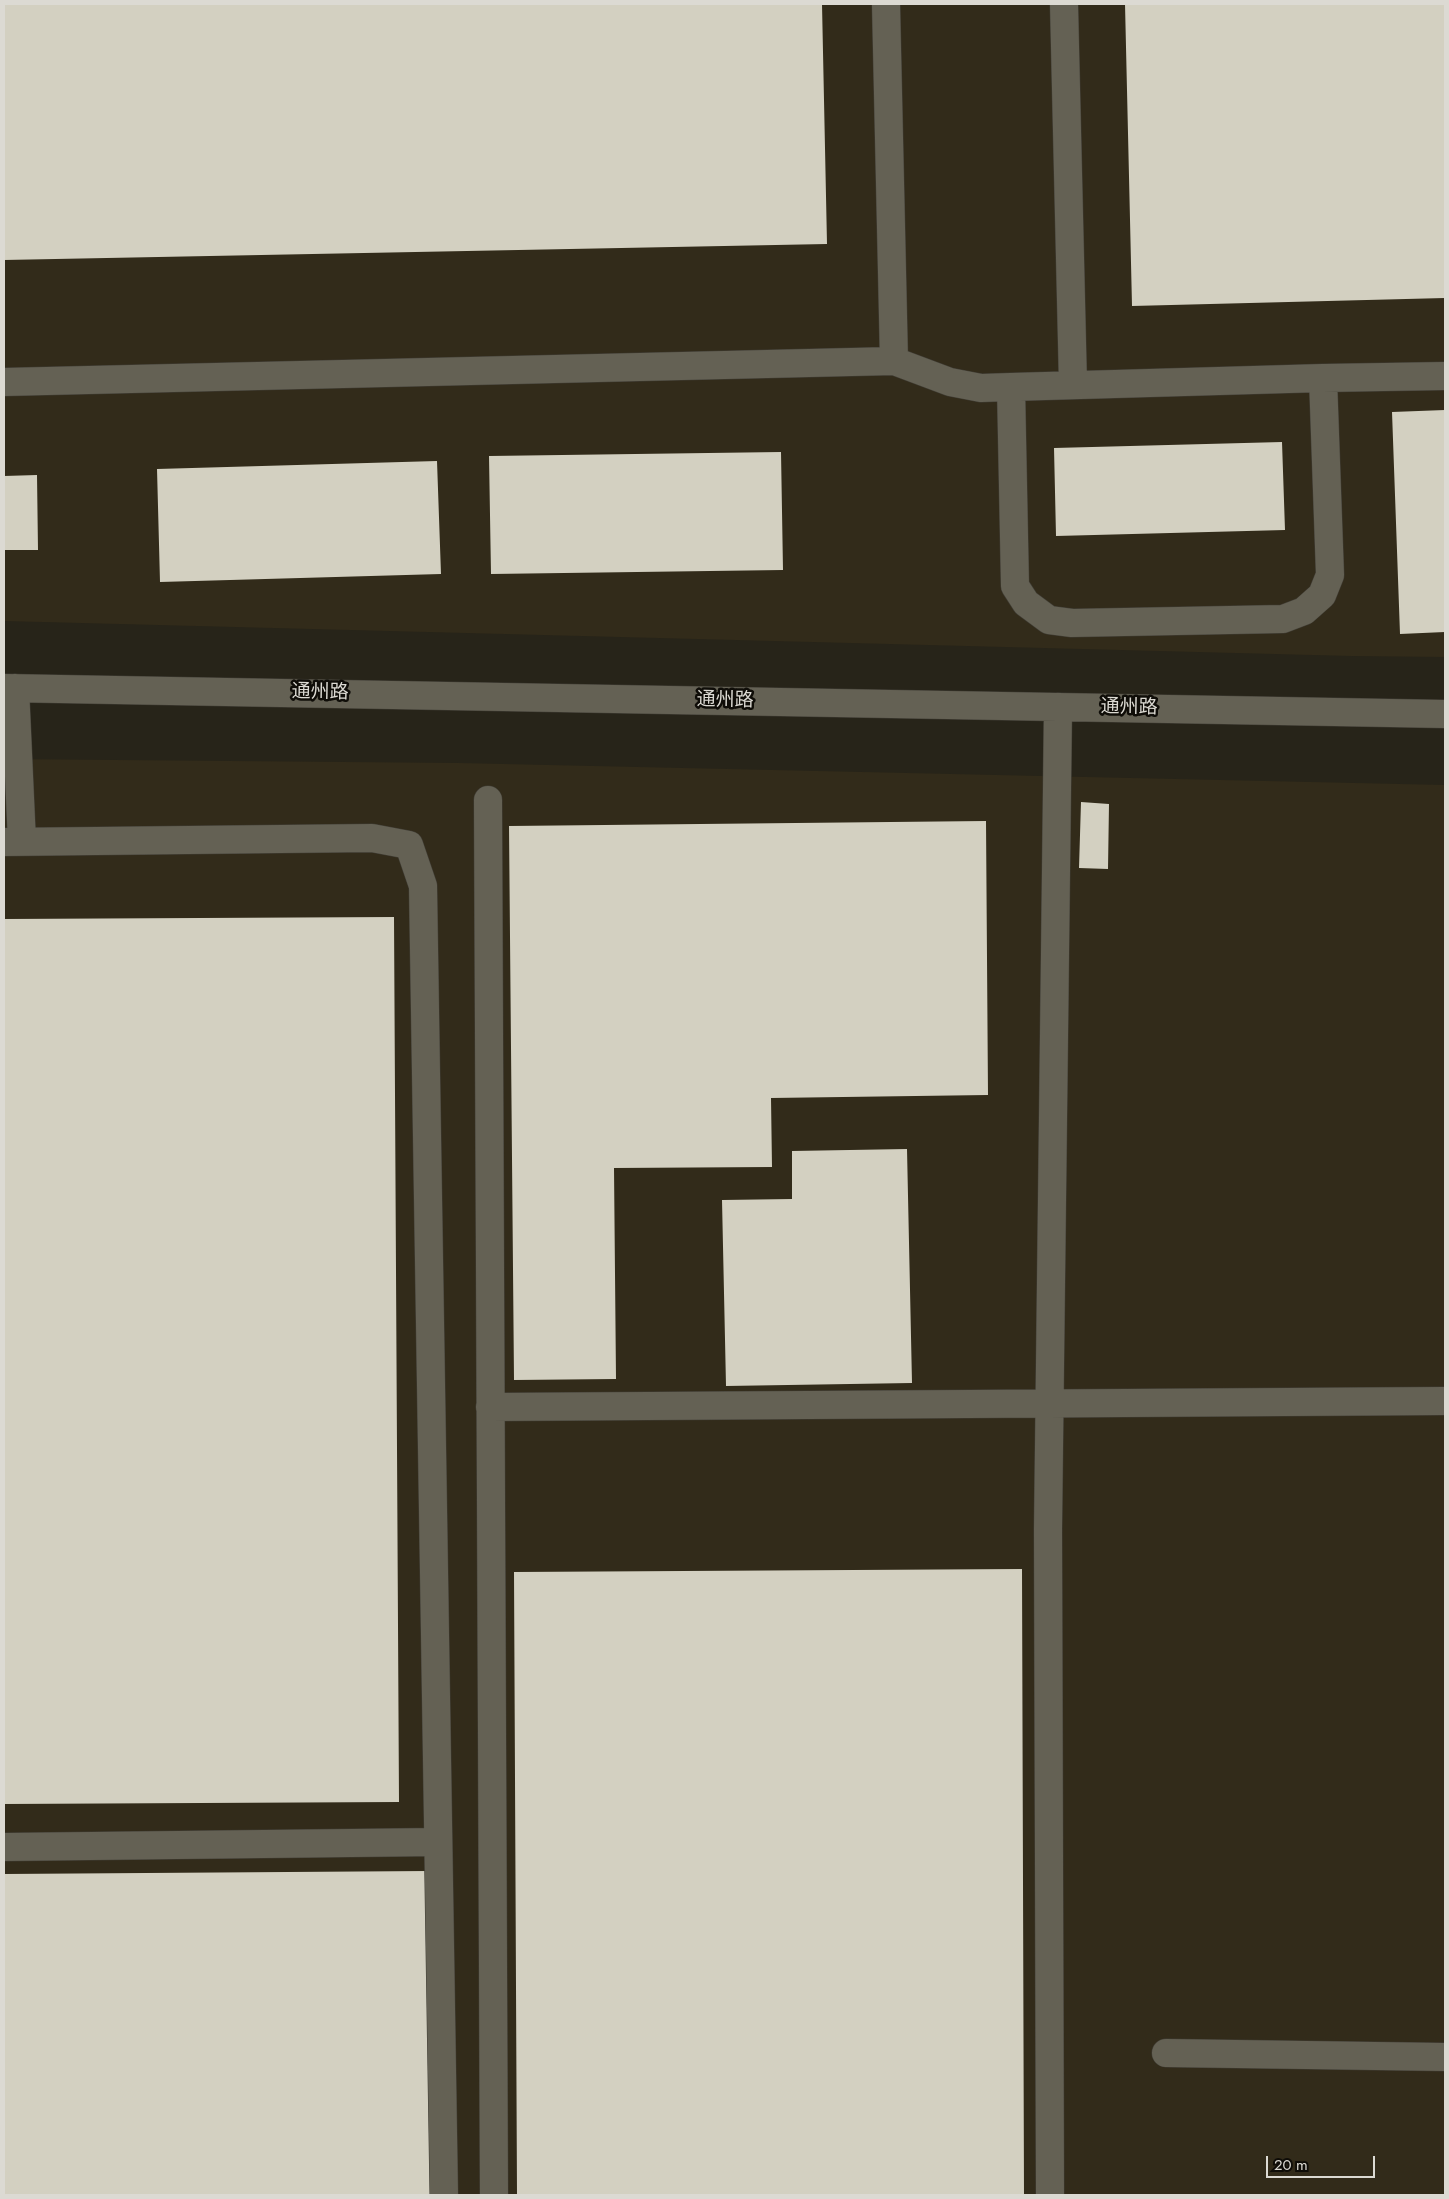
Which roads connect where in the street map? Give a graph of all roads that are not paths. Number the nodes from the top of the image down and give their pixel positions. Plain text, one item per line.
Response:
1 (886, 4) edge
2 (1064, 4) edge
3 (894, 361) junction
4 (1445, 376) edge
5 (1323, 378) junction
6 (4, 382) edge
7 (1073, 385) junction
8 (1011, 387) junction
9 (9, 688) edge
10 (1058, 707) junction
11 (1445, 714) edge
12 (488, 800) dead end
13 (13, 842) edge
14 (1445, 1401) edge
15 (1050, 1403) junction
16 (490, 1407) junction
17 (438, 1842) junction
18 (4, 1847) edge
19 (1166, 2053) dead end
20 (1445, 2057) edge
21 (444, 2195) edge
22 (494, 2195) edge
23 (1050, 2195) edge

1 - 3 street
2 - 7 street
3 - 6 street
3 - 8 street
4 - 5 street
5 - 7 street
5 - 8 street
7 - 8 street
9 - 10 street, 通州路
9 - 13 street
10 - 11 street, 通州路
10 - 15 street
12 - 16 street
13 - 17 street
14 - 15 street
15 - 16 street
15 - 23 street
16 - 22 street
17 - 18 street
17 - 21 street
19 - 20 street

